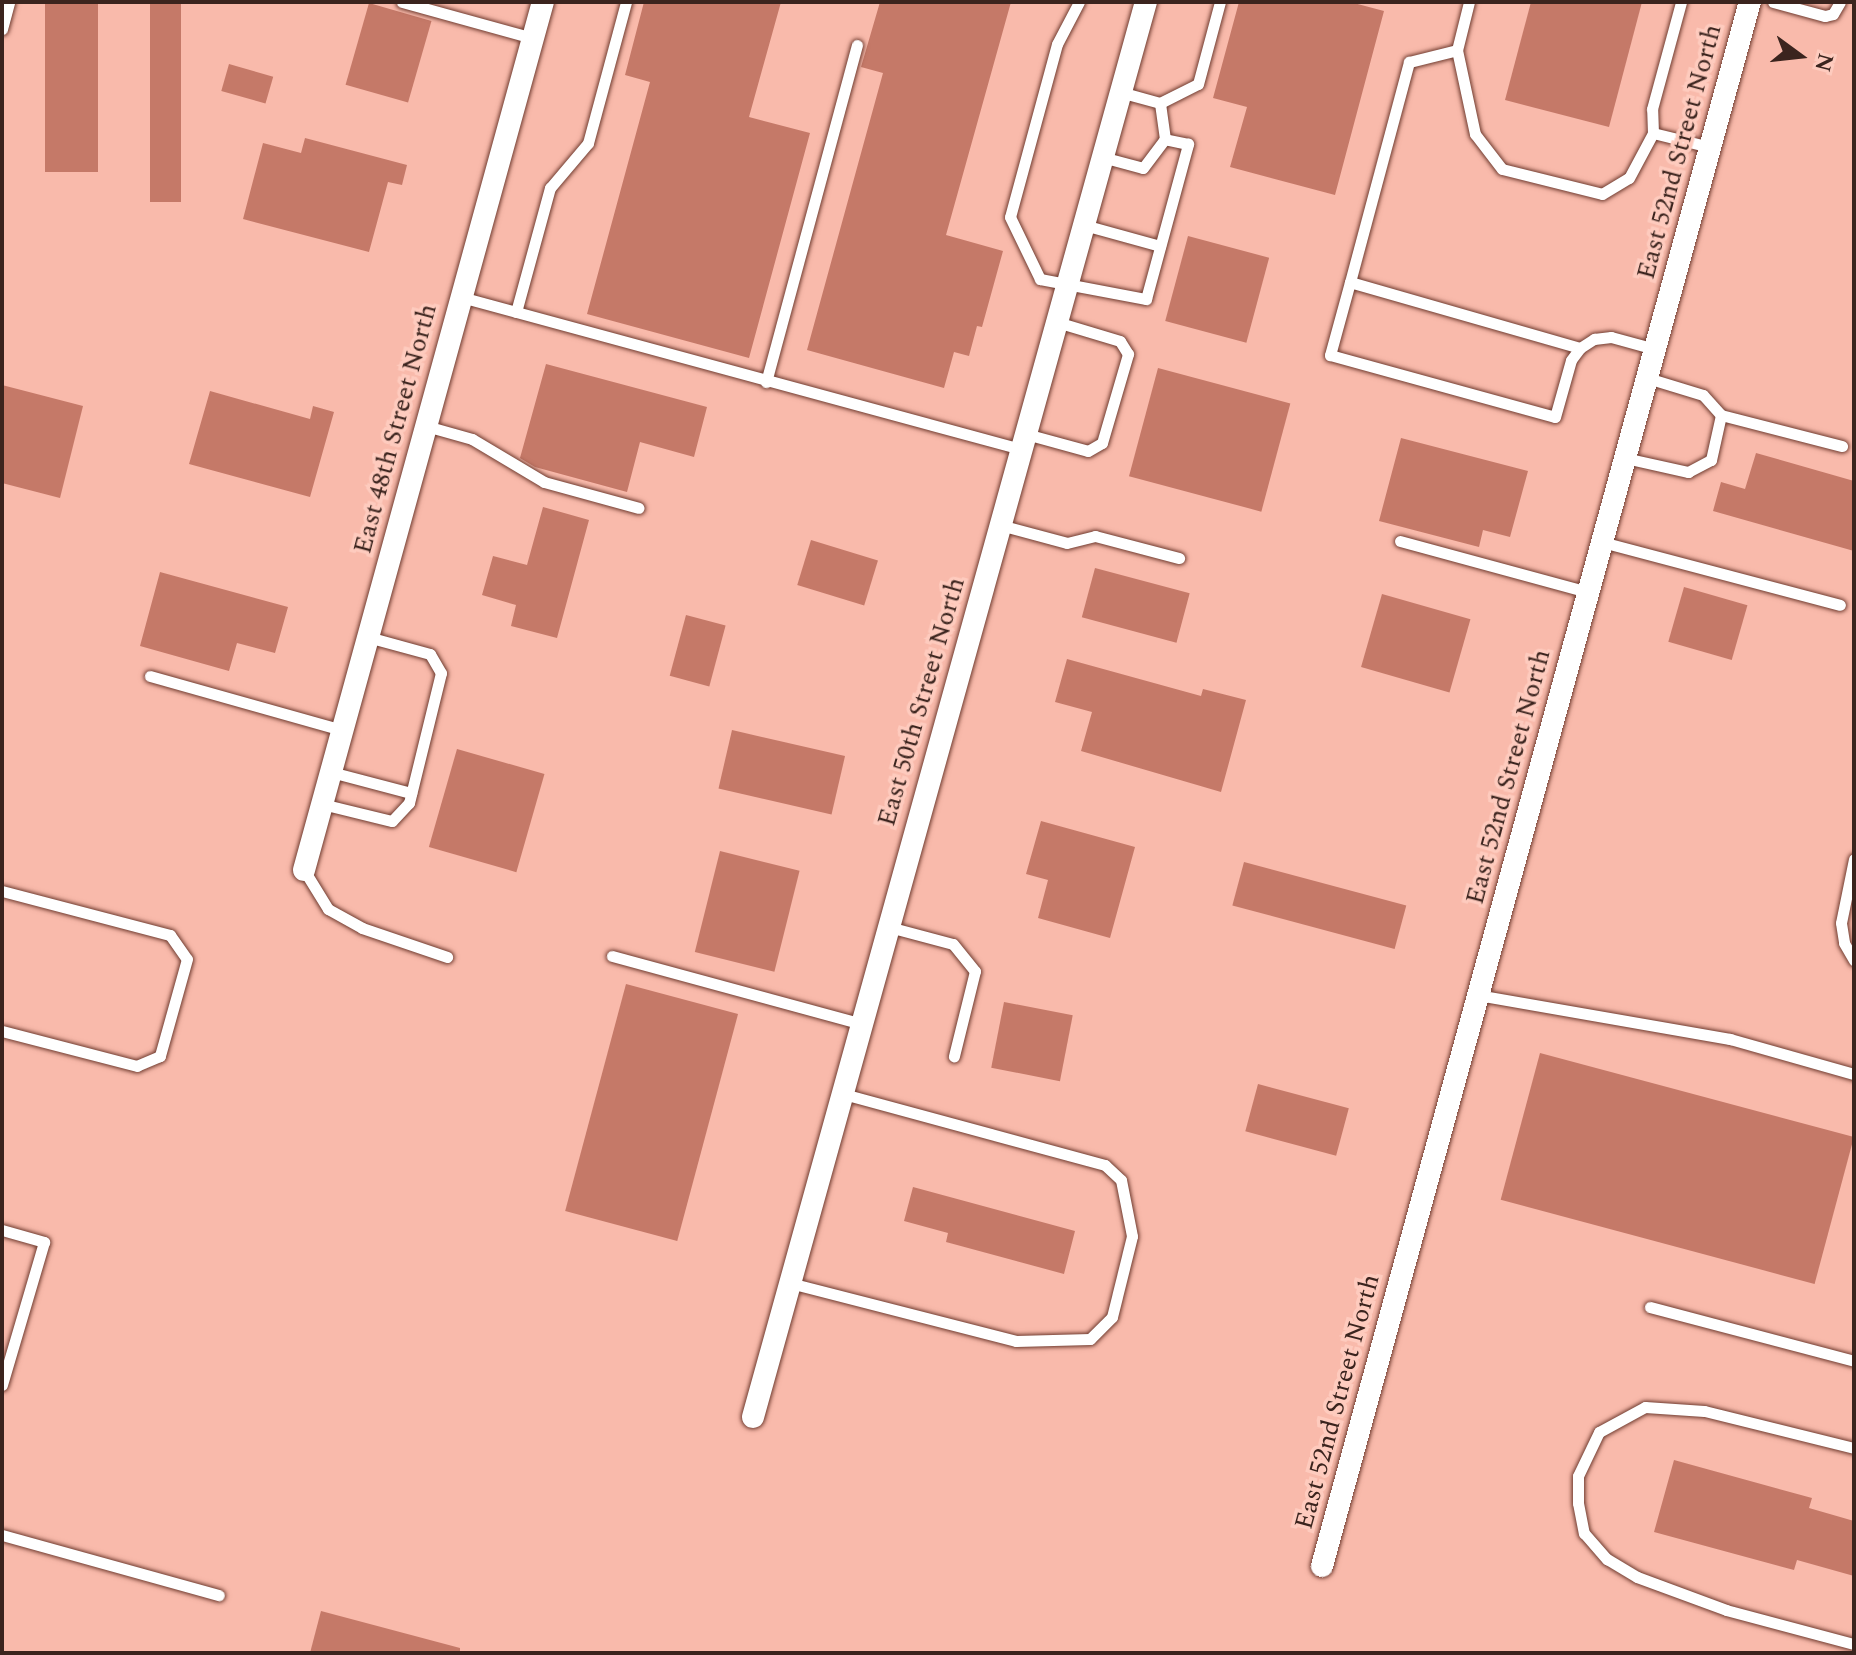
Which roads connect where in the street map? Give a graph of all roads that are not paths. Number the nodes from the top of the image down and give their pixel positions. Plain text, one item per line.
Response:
1 (9, 2) edge
2 (402, 2) edge
3 (543, 2) edge
4 (626, 2) edge
5 (1079, 2) edge
6 (1146, 2) edge
7 (1220, 2) edge
8 (1469, 2) edge
9 (1681, 2) edge
10 (1750, 2) edge
11 (1773, 2) edge
12 (1840, 2) edge
13 (2, 29) edge
14 (533, 38) junction
15 (857, 45) dead end
16 (1457, 50) junction
17 (1120, 92) junction
18 (1160, 103) junction
19 (1653, 133) junction
20 (1165, 139) junction
21 (1710, 147) junction
22 (1102, 157) junction
23 (1084, 225) junction
24 (1160, 246) junction
25 (1350, 282) junction
26 (1067, 286) junction
27 (461, 297) junction
28 (516, 312) junction
29 (1057, 322) junction
30 (1580, 348) junction
31 (1655, 349) junction
32 (1647, 378) junction
33 (766, 382) junction
34 (1721, 415) junction
35 (426, 426) junction
36 (1023, 442) junction
37 (1842, 446) dead end
38 (1625, 458) junction
39 (639, 508) dead end
40 (1000, 525) junction
41 (1400, 541) dead end
42 (1602, 542) junction
43 (1179, 558) dead end
44 (1588, 592) junction
45 (1840, 605) dead end
46 (368, 637) junction
47 (150, 676) dead end
48 (342, 730) junction
49 (331, 772) junction
50 (411, 793) junction
51 (322, 804) junction
52 (1854, 859) edge
53 (304, 870) joint
54 (2, 891) edge
55 (889, 927) junction
56 (612, 956) dead end
57 (447, 957) dead end
58 (1854, 960) edge
59 (1478, 995) junction
60 (862, 1024) junction
61 (2, 1031) edge
62 (954, 1056) dead end
63 (1854, 1074) edge
64 (843, 1094) junction
65 (2, 1230) edge
66 (790, 1283) junction
67 (1650, 1307) dead end
68 (1854, 1361) edge
69 (2, 1385) edge
70 (753, 1417) dead end
71 (1854, 1448) edge
72 (2, 1535) edge
73 (1322, 1566) dead end
74 (219, 1595) dead end
75 (1854, 1644) edge

1 - 13 lane
2 - 14 lane
3 - 14 street, East 48th Street North
4 - 28 lane
5 - 26 lane
6 - 17 street, East 50th Street North
7 - 18 lane
8 - 16 lane
9 - 19 lane
10 - 21 street, East 52nd Street North
11 - 12 lane
14 - 27 street, East 48th Street North
15 - 33 lane
16 - 19 lane
16 - 25 lane
17 - 18 lane
17 - 22 street, East 50th Street North
18 - 20 lane
19 - 21 lane
20 - 22 lane
20 - 24 lane
21 - 31 street, East 52nd Street North
22 - 23 street, East 50th Street North
23 - 24 lane
23 - 26 street, East 50th Street North
24 - 26 lane
25 - 30 lane
25 - 30 lane
26 - 29 street, East 50th Street North
27 - 28 lane
27 - 35 street, East 48th Street North
28 - 33 lane
29 - 36 street, East 50th Street North
29 - 36 lane
30 - 31 lane
31 - 32 street, East 52nd Street North
32 - 34 lane
32 - 38 street, East 52nd Street North
33 - 36 lane
34 - 37 lane
34 - 38 lane
35 - 39 lane
35 - 46 street, East 48th Street North
36 - 40 street, East 50th Street North
38 - 42 street, East 52nd Street North
40 - 43 lane
40 - 55 street, East 50th Street North
41 - 44 lane
42 - 44 street, East 52nd Street North
42 - 45 lane
44 - 59 street, East 52nd Street North
46 - 48 street, East 48th Street North
46 - 50 lane
47 - 48 lane
48 - 49 street, East 48th Street North
49 - 50 lane
49 - 51 street, East 48th Street North
50 - 51 lane
51 - 53 street, East 48th Street North
52 - 58 lane
53 - 57 lane
54 - 61 lane
55 - 60 street, East 50th Street North
55 - 62 lane
56 - 60 lane
59 - 63 lane
59 - 73 street, East 52nd Street North
60 - 64 street, East 50th Street North
64 - 66 street, East 50th Street North
64 - 66 lane
65 - 69 lane
66 - 70 street, East 50th Street North
67 - 68 lane
71 - 75 lane
72 - 74 lane

